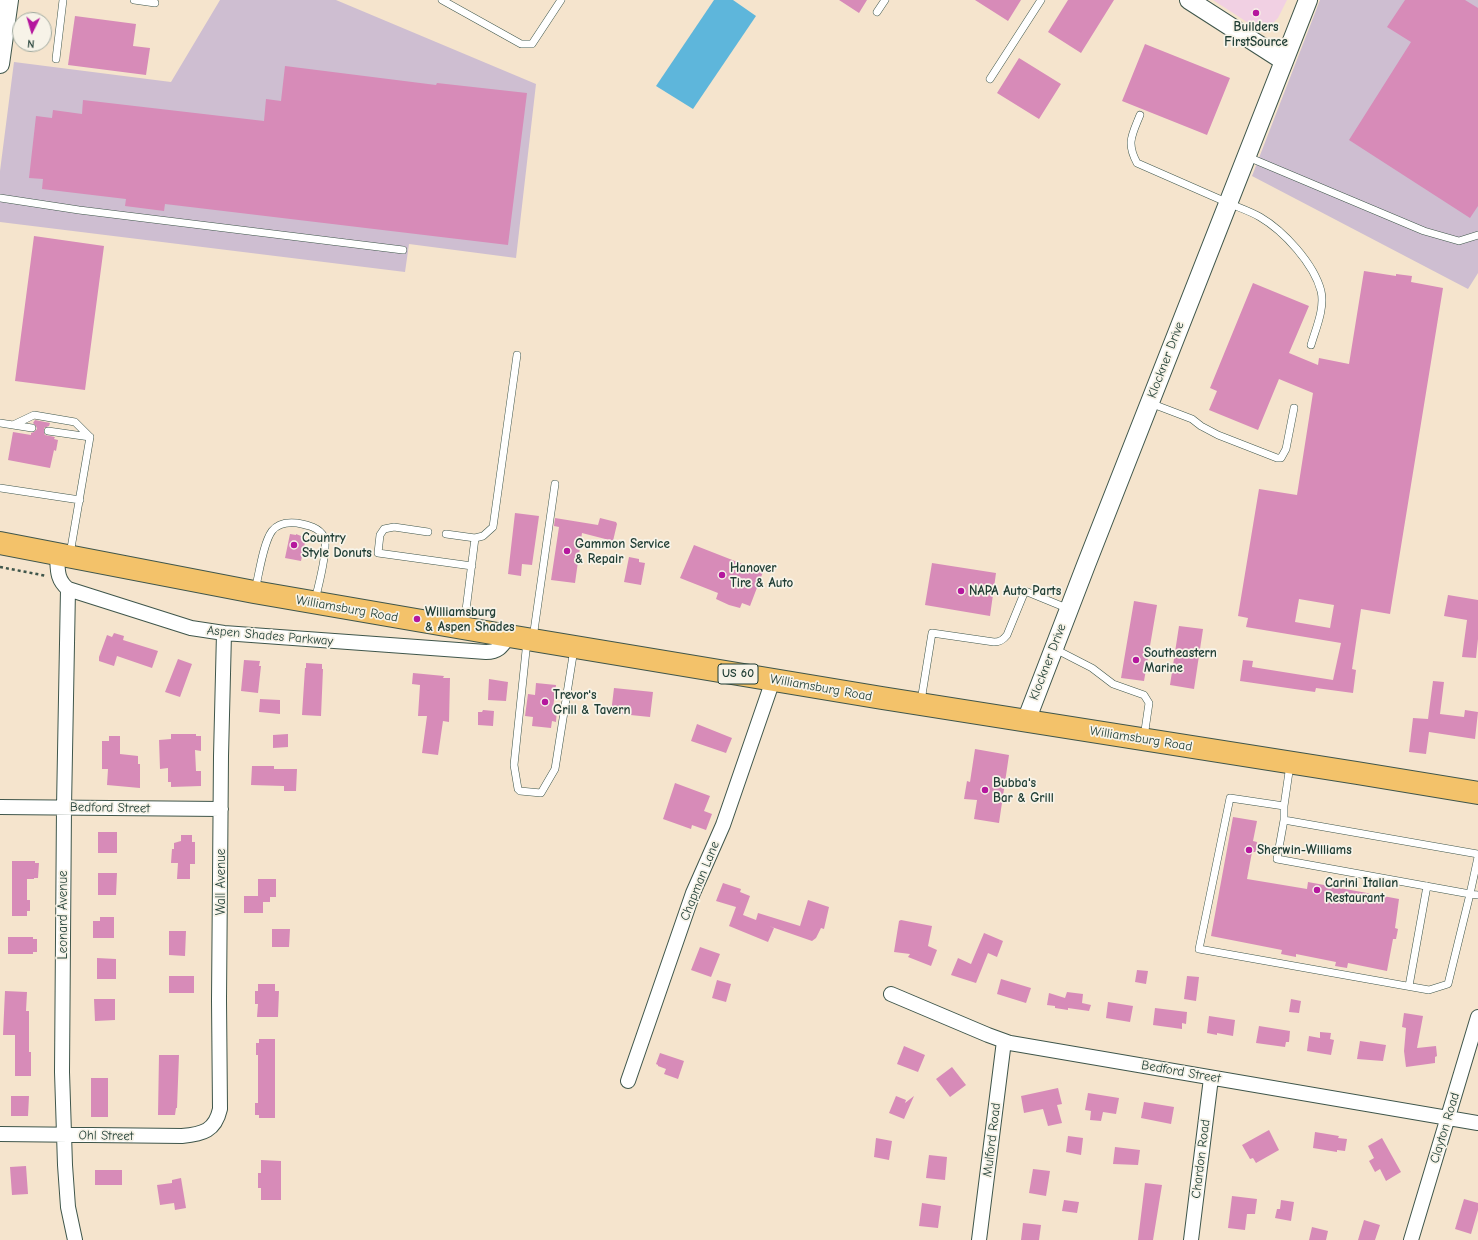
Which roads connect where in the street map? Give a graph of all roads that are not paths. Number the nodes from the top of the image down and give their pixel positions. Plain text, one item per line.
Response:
1 (8, 0) edge
2 (63, 0) edge
3 (134, 0) edge
4 (442, 0) edge
5 (561, 0) edge
6 (885, 0) edge
7 (1041, 0) edge
8 (1189, 0) edge
9 (1308, 0) edge
10 (155, 3) dead end
11 (877, 12) dead end
12 (56, 59) dead end
13 (1284, 61) junction
14 (0, 64) edge
15 (990, 79) dead end
16 (1140, 115) dead end
17 (1247, 156) junction
18 (0, 198) edge
19 (1227, 203) junction
20 (1478, 234) edge
21 (403, 250) dead end
22 (1311, 345) dead end
23 (517, 355) dead end
24 (1149, 403) junction
25 (1294, 408) dead end
26 (0, 423) edge
27 (13, 425) junction
28 (32, 428) dead end
29 (48, 431) dead end
30 (90, 437) junction
31 (555, 484) dead end
32 (0, 488) edge
33 (80, 500) junction
34 (428, 532) dead end
35 (446, 534) dead end
36 (475, 538) junction
37 (0, 544) edge
38 (63, 556) junction
39 (472, 566) junction
40 (64, 584) junction
41 (254, 592) junction
42 (314, 603) junction
43 (1069, 609) junction
44 (464, 628) junction
45 (224, 633) junction
46 (523, 638) junction
47 (574, 647) junction
48 (1054, 648) junction
49 (773, 680) junction
50 (920, 704) junction
51 (1026, 721) junction
52 (1144, 740) junction
53 (1291, 762) junction
54 (1478, 793) edge
55 (1284, 806) junction
56 (0, 807) edge
57 (64, 807) junction
58 (221, 809) junction
59 (1284, 820) junction
60 (1478, 856) edge
61 (1427, 886) junction
62 (1474, 894) edge
63 (1409, 986) junction
64 (892, 994) dead end
65 (1478, 1017) edge
66 (1004, 1041) junction
67 (1211, 1078) junction
68 (628, 1081) dead end
69 (1448, 1118) junction
70 (1478, 1123) edge
71 (210, 1128) joint
72 (0, 1134) edge
73 (64, 1135) junction
74 (75, 1240) edge
75 (979, 1240) edge
76 (1191, 1240) edge
77 (1411, 1240) edge

1 - 14 street
2 - 12 lane
3 - 10 lane
4 - 5 lane
6 - 11 lane
7 - 15 lane
8 - 13 street
9 - 13 street, Klockner Drive
13 - 17 street, Klockner Drive
16 - 19 lane
17 - 19 street, Klockner Drive
17 - 20 lane
18 - 21 lane
19 - 22 lane
19 - 24 street, Klockner Drive
23 - 36 lane
24 - 25 lane
24 - 43 street, Klockner Drive
26 - 27 lane
27 - 28 lane
27 - 30 lane
29 - 30 lane
30 - 33 lane
31 - 46 lane
32 - 33 lane
33 - 38 lane
34 - 39 lane
35 - 36 lane
36 - 39 lane
37 - 38 main road, Williamsburg Road / US 60
38 - 40 street
38 - 41 main road, Williamsburg Road / US 60
39 - 44 lane
40 - 45 street, Aspen Shades Parkway
40 - 57 street, Leonard Avenue
41 - 42 main road, Williamsburg Road / US 60
41 - 42 lane
42 - 44 main road, Williamsburg Road / US 60
43 - 48 street, Klockner Drive
43 - 50 lane
44 - 46 main road, Williamsburg Road / US 60
45 - 46 street, Aspen Shades Parkway
45 - 58 street, Wall Avenue
46 - 47 main road, Williamsburg Road / US 60
46 - 47 lane
47 - 49 main road, Williamsburg Road / US 60
48 - 51 street, Klockner Drive
48 - 52 lane
49 - 50 main road, Williamsburg Road / US 60
49 - 68 street, Chapman Lane
50 - 51 main road, Williamsburg Road / US 60
51 - 52 main road, Williamsburg Road / US 60
52 - 53 main road, Williamsburg Road / US 60
53 - 54 main road, Williamsburg Road / US 60
53 - 55 lane
55 - 59 lane
55 - 63 lane
56 - 57 street, Bedford Street
57 - 58 street, Bedford Street
57 - 73 street, Leonard Avenue
58 - 71 street, Wall Avenue
59 - 60 lane
59 - 61 lane
60 - 62 lane
61 - 62 lane
61 - 63 lane
62 - 63 lane
64 - 66 street, Bedford Street
65 - 69 street, Clayton Road
66 - 67 street, Bedford Street
66 - 75 street, Mulford Road
67 - 69 street, Bedford Street
67 - 76 street, Chardon Road
69 - 70 street, Bedford Street
69 - 77 street, Clayton Road
71 - 73 street, Ohl Street
72 - 73 street, Ohl Street
73 - 74 street, Leonard Avenue

